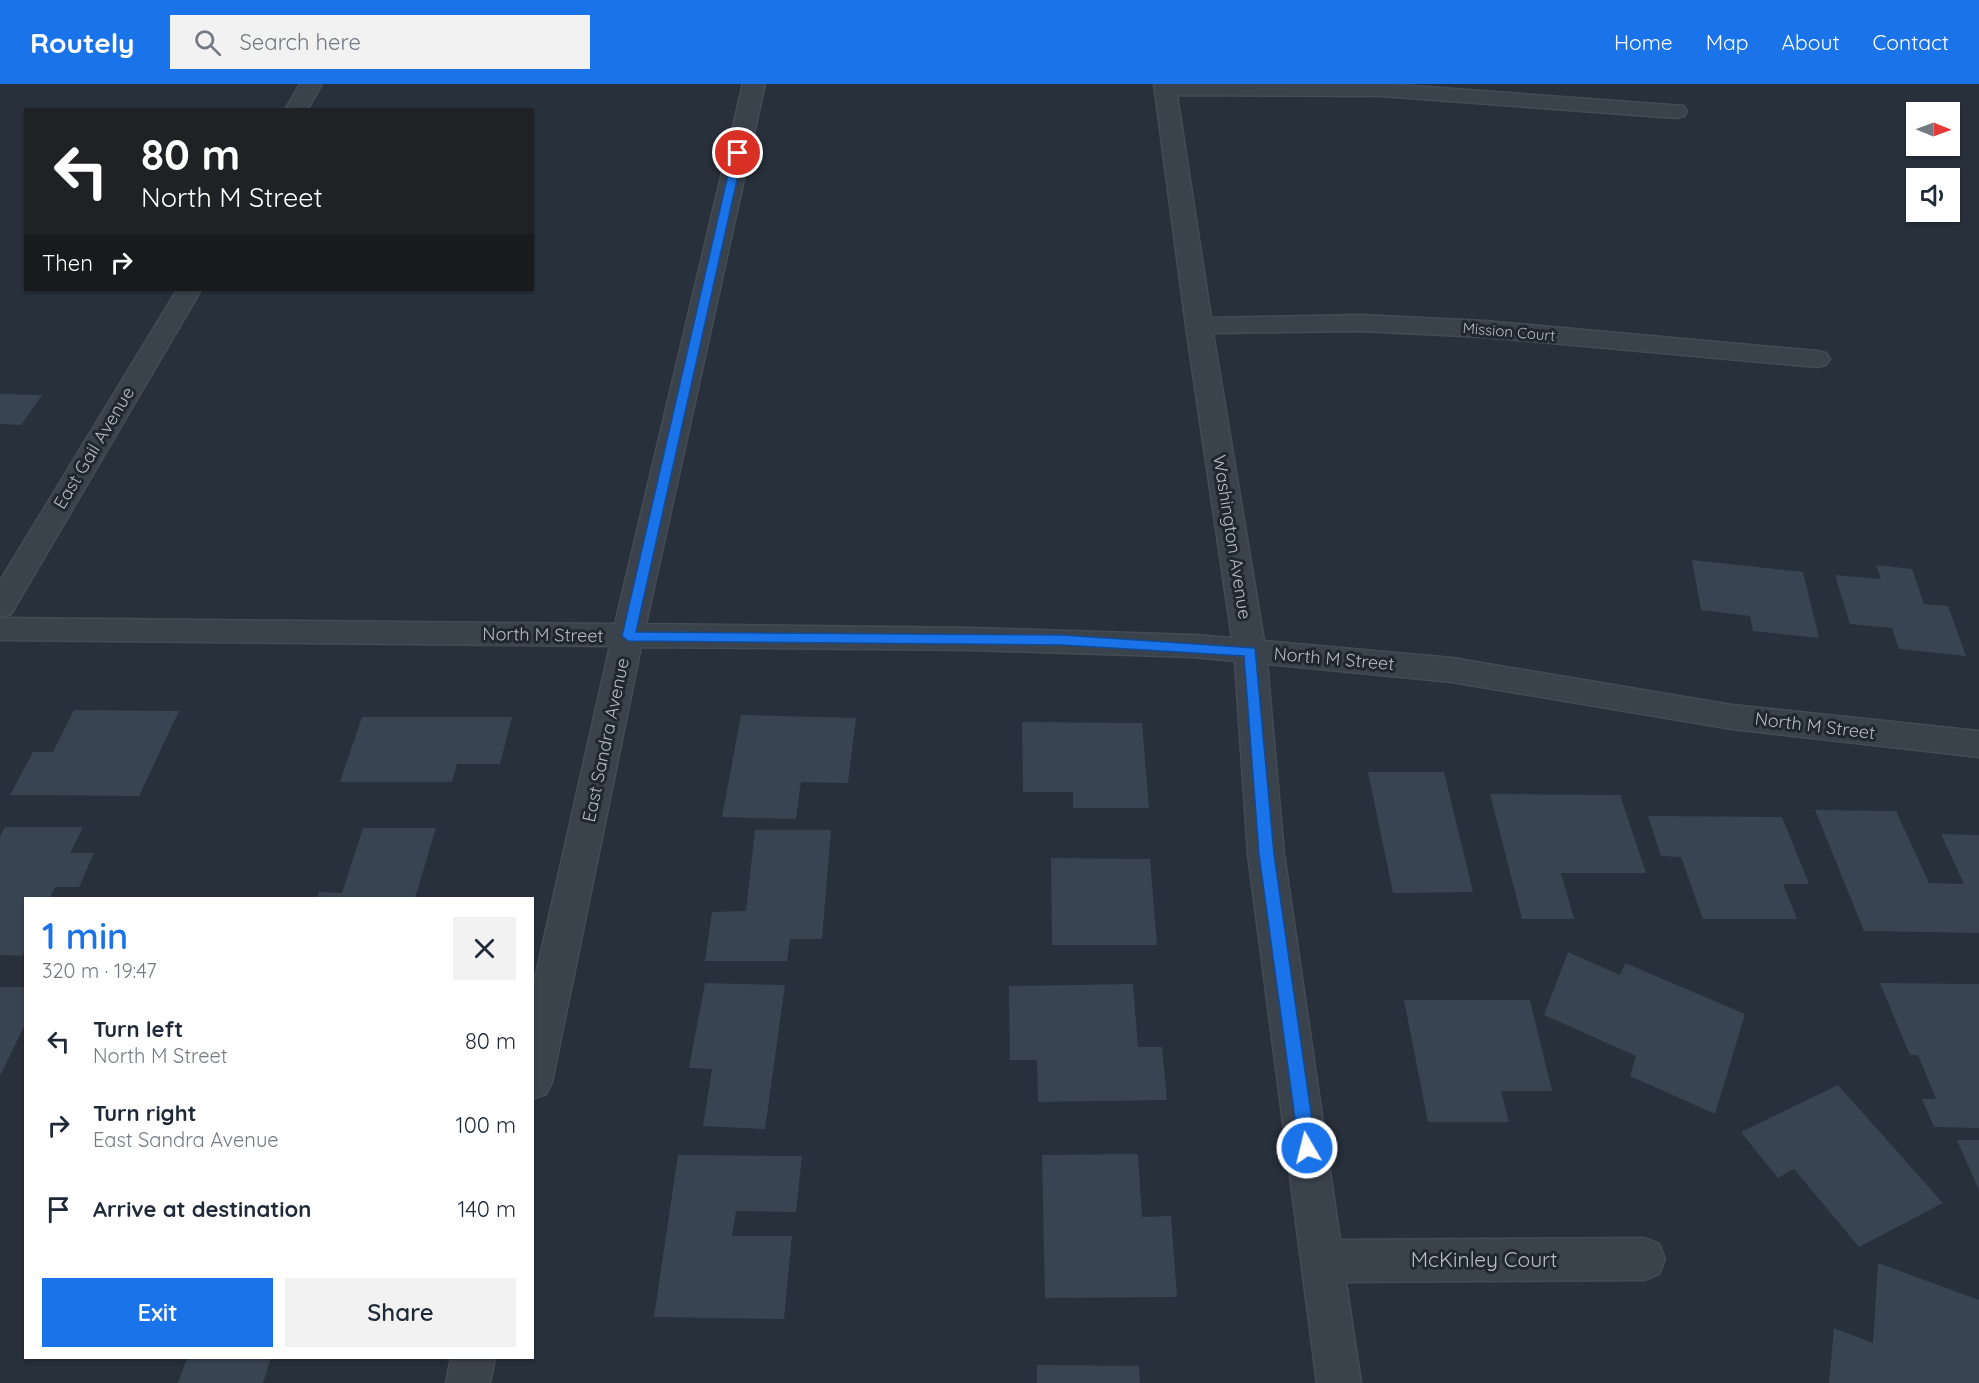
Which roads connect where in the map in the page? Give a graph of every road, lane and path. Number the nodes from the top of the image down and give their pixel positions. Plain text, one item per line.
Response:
1 (311, 84) edge
2 (754, 84) edge
3 (1166, 86) edge
4 (297, 108) edge
5 (1676, 111) dead end
6 (188, 291) edge
7 (1199, 326) junction
8 (1817, 359) dead end
9 (0, 606) edge
10 (0, 629) edge
11 (628, 636) junction
12 (1250, 651) junction
13 (1979, 744) edge
14 (534, 1073) edge
15 (1644, 1259) dead end
16 (1323, 1261) junction
17 (473, 1359) edge
18 (468, 1383) edge
19 (1340, 1383) edge

1 - 4 street
2 - 11 street, East Sandra Avenue
3 - 5 street
3 - 7 street, Washington Avenue
6 - 9 street, East Gail Avenue
7 - 8 street, Mission Court
7 - 12 street, Washington Avenue
10 - 11 street, North M Street
11 - 12 street, North M Street
11 - 14 street, East Sandra Avenue
12 - 13 street, North M Street
12 - 16 street, Washington Avenue
15 - 16 street, McKinley Court
16 - 19 street, Washington Avenue
17 - 18 street

